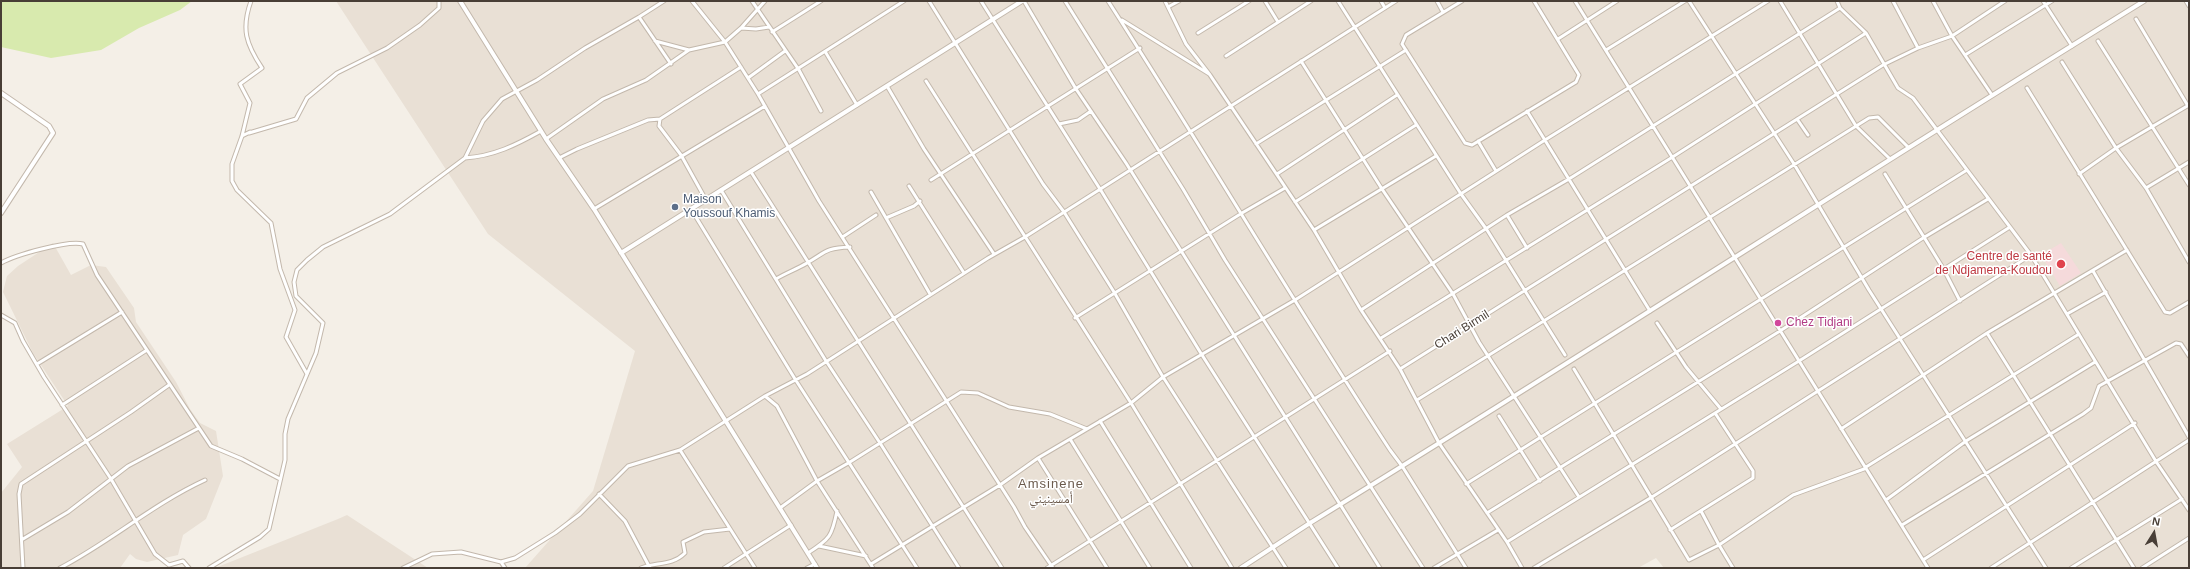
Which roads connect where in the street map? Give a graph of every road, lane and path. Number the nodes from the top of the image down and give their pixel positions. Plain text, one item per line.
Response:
1 (251, 1) edge
2 (439, 1) edge
3 (460, 1) edge
4 (664, 1) edge
5 (692, 1) edge
6 (752, 1) edge
7 (765, 1) edge
8 (821, 1) edge
9 (904, 1) edge
10 (929, 1) edge
11 (981, 1) edge
12 (1023, 1) edge
13 (1066, 1) edge
14 (1108, 1) edge
15 (1165, 1) edge
16 (1178, 1) edge
17 (1249, 1) edge
18 (1265, 1) edge
19 (1312, 1) edge
20 (1338, 1) edge
21 (1381, 1) edge
22 (1396, 1) edge
23 (1436, 1) edge
24 (1462, 1) edge
25 (1534, 1) edge
26 (1575, 1) edge
27 (1617, 1) edge
28 (1685, 1) edge
29 (1689, 1) edge
30 (1768, 1) edge
31 (1780, 1) edge
32 (1837, 1) edge
33 (1894, 1) edge
34 (1933, 1) edge
35 (2005, 1) edge
36 (2043, 1) edge
37 (2052, 1) edge
38 (2144, 1) edge
39 (2186, 1) edge
40 (2046, 5) junction
41 (2189, 6) edge
42 (1168, 8) junction
43 (1385, 8) junction
44 (1840, 8) junction
45 (758, 11) junction
46 (1443, 12) junction
47 (639, 17) junction
48 (1119, 17) junction
49 (2136, 19) dead end
50 (992, 20) junction
51 (1587, 20) junction
52 (1278, 22) junction
53 (1354, 26) junction
54 (769, 27) junction
55 (741, 28) junction
56 (772, 32) junction
57 (1198, 33) dead end
58 (1866, 33) junction
59 (1800, 34) junction
60 (1711, 35) junction
61 (1952, 36) junction
62 (1558, 39) junction
63 (655, 40) junction
64 (2098, 41) dead end
65 (725, 42) junction
66 (956, 42) junction
67 (2072, 46) junction
68 (1140, 48) junction
69 (1918, 48) junction
70 (689, 50) junction
71 (1406, 50) junction
72 (1606, 50) junction
73 (785, 51) dead end
74 (826, 52) junction
75 (1965, 55) junction
76 (1226, 56) dead end
77 (1301, 61) junction
78 (2062, 62) dead end
79 (671, 64) junction
80 (1819, 64) junction
81 (1379, 66) junction
82 (1883, 66) junction
83 (741, 67) junction
84 (1107, 68) junction
85 (799, 70) junction
86 (1736, 74) junction
87 (1210, 75) junction
88 (748, 78) junction
89 (926, 81) dead end
90 (887, 86) junction
91 (2026, 88) dead end
92 (1076, 89) junction
93 (1629, 89) junction
94 (517, 92) junction
95 (1, 93) edge
96 (758, 94) junction
97 (1397, 94) junction
98 (1836, 95) junction
99 (1992, 95) junction
100 (1326, 99) junction
101 (1756, 104) junction
102 (857, 105) junction
103 (2188, 105) edge
104 (764, 106) junction
105 (1232, 106) junction
106 (1048, 107) junction
107 (821, 111) dead end
108 (1090, 111) junction
109 (1527, 111) junction
110 (660, 119) junction
111 (1797, 119) junction
112 (1059, 124) junction
113 (1416, 125) junction
114 (1856, 126) junction
115 (1652, 127) junction
116 (2153, 127) junction
117 (1344, 129) junction
118 (1009, 130) junction
119 (1935, 130) junction
120 (541, 131) junction
121 (1190, 131) junction
122 (1773, 134) junction
123 (1808, 135) dead end
124 (242, 136) junction
125 (546, 139) junction
126 (1545, 140) junction
127 (1478, 142) junction
128 (1256, 144) junction
129 (1908, 147) junction
130 (789, 148) junction
131 (2116, 148) junction
132 (1160, 151) junction
133 (681, 155) junction
134 (973, 155) junction
135 (1436, 156) junction
136 (465, 158) junction
137 (559, 158) junction
138 (1363, 158) junction
139 (1671, 158) junction
140 (1889, 158) junction
141 (2189, 162) edge
142 (1794, 164) junction
143 (2178, 168) junction
144 (1129, 170) junction
145 (1967, 170) junction
146 (1496, 171) junction
147 (751, 172) junction
148 (941, 174) junction
149 (1277, 174) junction
150 (1885, 174) dead end
151 (2079, 174) junction
152 (1569, 179) junction
153 (931, 180) dead end
154 (2189, 185) edge
155 (909, 186) dead end
156 (1690, 187) junction
157 (1285, 188) junction
158 (2146, 188) junction
159 (1100, 189) junction
160 (1382, 189) junction
161 (721, 190) junction
162 (870, 192) dead end
163 (1461, 194) junction
164 (1988, 199) junction
165 (706, 200) junction
166 (920, 201) junction
167 (1295, 202) junction
168 (1818, 204) junction
169 (1904, 208) junction
170 (594, 209) junction
171 (691, 210) junction
172 (1588, 210) junction
173 (1064, 212) junction
174 (1242, 213) junction
175 (1, 214) edge
176 (876, 215) dead end
177 (1507, 215) junction
178 (1709, 216) junction
179 (886, 218) junction
180 (1407, 227) junction
181 (2010, 227) junction
182 (1314, 230) junction
183 (1487, 230) junction
184 (1209, 234) junction
185 (844, 236) junction
186 (1025, 237) junction
187 (1922, 238) junction
188 (1607, 239) junction
189 (850, 246) junction
190 (1844, 247) junction
191 (1527, 248) junction
192 (2127, 250) junction
193 (1181, 252) junction
194 (621, 253) junction
195 (994, 254) junction
196 (2031, 256) junction
197 (988, 258) junction
198 (1735, 258) junction
199 (1505, 260) junction
200 (808, 262) junction
201 (2189, 262) edge
202 (1, 264) edge
203 (1432, 264) junction
204 (1943, 268) junction
205 (1626, 269) junction
206 (1150, 271) junction
207 (2093, 271) junction
208 (964, 272) junction
209 (1338, 272) junction
210 (1862, 278) junction
211 (776, 279) junction
212 (1114, 292) junction
213 (1524, 292) junction
214 (2106, 292) junction
215 (930, 294) junction
216 (1453, 294) junction
217 (2055, 295) junction
218 (1295, 300) junction
219 (1761, 300) junction
220 (1960, 300) junction
221 (2189, 302) edge
222 (1880, 308) junction
223 (1361, 310) junction
224 (1650, 311) junction
225 (122, 312) junction
226 (2067, 314) junction
227 (1, 315) edge
228 (893, 317) junction
229 (1075, 318) junction
230 (1263, 318) junction
231 (1543, 322) junction
232 (1657, 323) dead end
233 (1470, 325) junction
234 (1780, 331) junction
235 (1987, 334) junction
236 (2079, 334) junction
237 (1233, 336) junction
238 (1381, 338) junction
239 (1901, 339) junction
240 (856, 341) junction
241 (147, 350) junction
242 (1390, 351) junction
243 (1675, 351) junction
244 (1202, 355) junction
245 (1565, 355) dead end
246 (1488, 356) junction
247 (2189, 356) edge
248 (2146, 360) junction
249 (826, 361) junction
250 (1799, 361) junction
251 (2095, 362) junction
252 (37, 364) junction
253 (1400, 369) junction
254 (1574, 369) dead end
255 (307, 374) junction
256 (1922, 375) junction
257 (2013, 375) junction
258 (1163, 377) junction
259 (795, 379) junction
260 (1344, 380) junction
261 (1698, 382) junction
262 (2107, 382) junction
263 (169, 384) junction
264 (1818, 391) junction
265 (765, 396) junction
266 (1515, 396) junction
267 (1315, 398) junction
268 (946, 400) junction
269 (1417, 400) junction
270 (2030, 402) junction
271 (1131, 403) junction
272 (1594, 403) junction
273 (62, 405) junction
274 (1721, 409) junction
275 (1715, 413) junction
276 (1950, 414) junction
277 (1499, 416) dead end
278 (1285, 417) junction
279 (726, 421) junction
280 (1100, 422) junction
281 (2135, 423) junction
282 (910, 424) junction
283 (198, 429) junction
284 (1087, 429) junction
285 (1841, 429) junction
286 (1614, 434) junction
287 (2051, 435) junction
288 (1254, 436) junction
289 (1540, 437) junction
290 (2189, 437) edge
291 (1070, 439) junction
292 (2189, 440) edge
293 (85, 441) junction
294 (1966, 441) junction
295 (1439, 442) junction
296 (880, 443) junction
297 (1735, 444) junction
298 (680, 450) junction
299 (1520, 450) junction
300 (1038, 458) junction
301 (1216, 460) junction
302 (850, 462) junction
303 (2157, 462) junction
304 (1632, 464) junction
305 (2070, 465) junction
306 (1402, 466) junction
307 (1561, 468) junction
308 (1865, 468) junction
309 (1987, 474) junction
310 (111, 479) junction
311 (205, 480) dead end
312 (280, 480) junction
313 (817, 481) junction
314 (1540, 481) junction
315 (1180, 484) junction
316 (1466, 484) junction
317 (1000, 485) junction
318 (1370, 486) junction
319 (599, 494) junction
320 (1652, 496) junction
321 (1579, 497) junction
322 (2182, 499) junction
323 (1886, 500) junction
324 (1150, 503) junction
325 (2093, 503) junction
326 (1341, 504) junction
327 (2005, 505) junction
328 (963, 507) junction
329 (780, 508) junction
330 (2189, 510) edge
331 (837, 511) junction
332 (1701, 511) junction
333 (1487, 513) junction
334 (135, 520) junction
335 (1121, 521) junction
336 (1310, 523) junction
337 (790, 525) junction
338 (932, 525) junction
339 (1902, 525) junction
340 (730, 529) junction
341 (1498, 530) junction
342 (1670, 530) junction
343 (2189, 538) edge
344 (22, 539) junction
345 (2117, 540) junction
346 (1090, 541) junction
347 (1507, 542) junction
348 (2030, 542) junction
349 (901, 544) junction
350 (1719, 545) junction
351 (819, 546) junction
352 (1272, 547) junction
353 (808, 553) junction
354 (746, 554) junction
355 (1457, 554) junction
356 (866, 556) junction
357 (1923, 560) junction
358 (502, 562) junction
359 (815, 564) junction
360 (871, 564) junction
361 (1052, 566) edge
362 (649, 567) edge
363 (23, 568) edge
364 (60, 568) edge
365 (189, 568) edge
366 (209, 568) edge
367 (403, 568) edge
368 (505, 568) edge
369 (641, 568) edge
370 (724, 568) edge
371 (755, 568) edge
372 (807, 568) edge
373 (818, 568) edge
374 (874, 568) edge
375 (917, 568) edge
376 (959, 568) edge
377 (1002, 568) edge
378 (1046, 568) edge
379 (1107, 568) edge
380 (1150, 568) edge
381 (1191, 568) edge
382 (1232, 568) edge
383 (1241, 568) edge
384 (1286, 568) edge
385 (1338, 568) edge
386 (1380, 568) edge
387 (1423, 568) edge
388 (1434, 568) edge
389 (1466, 568) edge
390 (1522, 568) edge
391 (1534, 568) edge
392 (1733, 568) edge
393 (1928, 568) edge
394 (1991, 568) edge
395 (2046, 568) edge
396 (2071, 568) edge
397 (2134, 568) edge
398 (2142, 568) edge

1 - 124 street
2 - 124 street
3 - 94 street
4 - 47 street
5 - 65 street
6 - 45 street
7 - 45 street
8 - 56 street
9 - 74 street
10 - 66 street
11 - 50 street
12 - 50 street
12 - 92 street
13 - 84 street
14 - 48 street
15 - 42 street
16 - 42 street
17 - 57 street
18 - 52 street
19 - 52 street
20 - 53 street
21 - 43 street
22 - 43 street
23 - 46 street
24 - 46 street
25 - 62 street
26 - 51 street
27 - 51 street
28 - 72 street
29 - 60 street
30 - 60 street
31 - 59 street
32 - 44 street
33 - 69 street
34 - 61 street
35 - 61 street, Chari Birmil
36 - 40 street
37 - 40 street
38 - 67 street
39 - 41 street
40 - 67 street
40 - 75 street
42 - 87 street
43 - 53 street
44 - 58 street
44 - 59 street
45 - 54 street
45 - 55 street
46 - 71 street
47 - 63 street
47 - 94 street
48 - 68 street
48 - 87 street
49 - 103 street
50 - 66 street
50 - 106 street
51 - 62 street
51 - 72 street
52 - 76 street
53 - 77 street
53 - 81 street
54 - 55 street
54 - 56 street
55 - 65 street
56 - 85 street
58 - 80 street
58 - 82 street
59 - 80 street
59 - 86 street
60 - 86 street
60 - 93 street
61 - 69 street, Chari Birmil
61 - 75 street
62 - 109 street
63 - 70 street
63 - 79 street
64 - 116 street
65 - 70 street
65 - 83 street
66 - 90 street
66 - 118 street
67 - 99 street
68 - 84 street
68 - 121 street
69 - 82 street, Chari Birmil
70 - 79 street
71 - 81 street
71 - 127 street
72 - 93 street
73 - 88 street
74 - 85 street
74 - 102 street
75 - 99 street
77 - 100 street
77 - 105 street
78 - 131 street
79 - 125 street
80 - 98 street
80 - 101 street
81 - 97 street
81 - 100 street
82 - 98 street, Chari Birmil
82 - 119 street
83 - 88 street
83 - 110 street
84 - 92 street
84 - 132 street
85 - 96 street
85 - 107 street
86 - 101 street
86 - 115 street
87 - 105 street
88 - 96 street
89 - 134 street
90 - 102 street
90 - 148 street
91 - 151 street
92 - 106 street
92 - 108 street
93 - 115 street
93 - 126 street
94 - 120 street
94 - 136 street
95 - 175 street
96 - 104 street
97 - 113 street
97 - 117 street
98 - 111 street, Chari Birmil
98 - 114 street
99 - 119 street
100 - 117 street
100 - 128 street
101 - 122 street
101 - 139 street
102 - 130 street
103 - 116 street
104 - 130 street
104 - 133 street
105 - 121 street
105 - 128 street
106 - 112 street
106 - 118 street
108 - 112 street
108 - 144 street
109 - 126 street
109 - 127 street
110 - 133 street
110 - 137 street
111 - 122 street, Chari Birmil
111 - 123 street
112 - 159 street
113 - 135 street
113 - 138 street
114 - 129 street
114 - 140 street
114 - 142 street
115 - 139 street
115 - 152 street
116 - 131 street
116 - 143 street
117 - 138 street
117 - 149 street
118 - 134 street
118 - 173 street
119 - 129 street
119 - 145 street
120 - 125 street
120 - 136 street
121 - 132 street
121 - 174 street
122 - 142 street
122 - 156 street, Chari Birmil
124 - 255 street
125 - 137 street
126 - 146 street
126 - 152 street
127 - 146 street
128 - 149 street
129 - 140 street
130 - 147 street
130 - 185 street
131 - 151 street
131 - 158 street
132 - 144 street
132 - 184 street
133 - 165 street
133 - 170 street
134 - 148 street
134 - 186 street
135 - 160 street
135 - 163 street
136 - 255 street
137 - 170 street
138 - 160 street
138 - 167 street
139 - 156 street
139 - 172 street
140 - 168 street
141 - 143 street
142 - 168 street
142 - 178 street
143 - 154 street
143 - 158 street
144 - 159 street
144 - 193 street
145 - 164 street
145 - 169 street
146 - 163 street
147 - 161 street
147 - 200 street
148 - 153 street
148 - 195 street
149 - 157 street
150 - 169 street
151 - 192 street
152 - 172 street
152 - 177 street
155 - 166 street
156 - 178 street
156 - 188 street, Chari Birmil
157 - 167 street
157 - 174 street
158 - 201 street
159 - 173 street
159 - 206 street
160 - 180 street
160 - 182 street
161 - 165 street
161 - 211 street
162 - 179 street
163 - 180 street
163 - 183 street
164 - 181 street
164 - 187 street
165 - 171 street
166 - 179 street
166 - 208 street
167 - 182 street
168 - 190 street
168 - 198 street
169 - 187 street
169 - 190 street
170 - 194 street
171 - 194 street
171 - 259 street
172 - 188 street
172 - 191 street
173 - 186 street
173 - 212 street
174 - 184 street
174 - 218 street
176 - 185 street
177 - 183 street
177 - 191 street
178 - 198 street
178 - 205 street
179 - 215 street
180 - 203 street
180 - 209 street
181 - 196 street
181 - 204 street
182 - 209 street
183 - 199 street
183 - 203 street
184 - 193 street
184 - 230 street
185 - 189 street
186 - 195 street
186 - 197 street
186 - 229 street
187 - 204 street
187 - 210 street
188 - 205 street
188 - 213 street, Chari Birmil
189 - 200 street
189 - 228 street
190 - 210 street
190 - 219 street
191 - 199 street
192 - 207 street
192 - 221 street
193 - 206 street
193 - 237 street
194 - 279 street
195 - 197 street
196 - 217 street
196 - 220 street
197 - 208 street
198 - 219 street
198 - 224 street
199 - 213 street
199 - 216 street
200 - 211 street
200 - 240 street
202 - 225 street
203 - 216 street
203 - 223 street
204 - 220 street
204 - 222 street
205 - 224 street
205 - 231 street
206 - 212 street
206 - 244 street
207 - 214 street
207 - 217 street
208 - 215 street
209 - 218 street
209 - 223 street
210 - 222 street
210 - 234 street
211 - 249 street
212 - 229 street
212 - 258 street
213 - 231 street
213 - 233 street, Chari Birmil
214 - 226 street
214 - 248 street
215 - 228 street
216 - 233 street
216 - 238 street
217 - 226 street
217 - 235 street
218 - 230 street
218 - 260 street
219 - 234 street
219 - 243 street
220 - 239 street
222 - 239 street
222 - 250 street
223 - 238 street
224 - 266 street
225 - 241 street
225 - 252 street
226 - 236 street
227 - 252 street
228 - 240 street
228 - 268 street
229 - 271 street
230 - 237 street
230 - 267 street
231 - 245 street
231 - 246 street
232 - 243 street
233 - 246 street
233 - 253 street, Chari Birmil
234 - 250 street
234 - 261 street
235 - 256 street
235 - 257 street
236 - 251 street
236 - 257 street
237 - 244 street
237 - 278 street
238 - 242 street
239 - 256 street
239 - 264 street
240 - 249 street
240 - 282 street
241 - 263 street
241 - 273 street
242 - 253 street
242 - 260 street
243 - 261 street
243 - 272 street
244 - 258 street
244 - 288 street
246 - 266 street
246 - 269 street
247 - 248 street
248 - 262 street
248 - 290 street
249 - 259 street
249 - 296 street
250 - 264 street
250 - 274 street
251 - 262 street
251 - 270 street
252 - 273 street
253 - 269 street
254 - 272 street
255 - 312 street
256 - 276 street
256 - 285 street
257 - 270 street
257 - 276 street
258 - 271 street
258 - 301 street
259 - 265 street
259 - 302 street
260 - 267 street
260 - 306 street
261 - 274 street
261 - 286 street
262 - 281 street
262 - 287 street
263 - 283 street
263 - 293 street
264 - 285 street
264 - 297 street
265 - 279 street
265 - 313 street
266 - 289 street
266 - 295 street
267 - 278 street
267 - 318 street
268 - 282 street
268 - 284 street
268 - 317 street
269 - 295 street
270 - 287 street
270 - 294 street
271 - 280 street
271 - 315 street
272 - 286 street
272 - 289 street
273 - 293 street
274 - 275 street
275 - 297 street
275 - 304 street
276 - 294 street
276 - 308 street
277 - 299 street
278 - 288 street
278 - 326 street
279 - 298 street
279 - 329 street
280 - 284 street
280 - 324 street
281 - 303 street
281 - 305 street
282 - 296 street
282 - 328 street
283 - 310 street
283 - 312 street
284 - 291 street
285 - 308 street
286 - 304 street
286 - 307 street
287 - 305 street
287 - 309 street
288 - 301 street
288 - 336 street
289 - 299 street
289 - 307 street
291 - 300 street
291 - 335 street
292 - 303 street
293 - 310 street
293 - 344 street
294 - 309 street
294 - 323 street
295 - 306 street
295 - 316 street
296 - 302 street
296 - 338 street
297 - 320 street
297 - 332 street
298 - 319 street
298 - 340 street
299 - 314 street
299 - 316 street
300 - 317 street
300 - 346 street
301 - 315 street
301 - 352 street
302 - 313 street
302 - 349 street
303 - 322 street
303 - 325 street
304 - 320 street
304 - 321 street
305 - 325 street
305 - 327 street
306 - 318 street
306 - 355 street
307 - 314 street
307 - 321 street
308 - 323 street
308 - 350 street
309 - 327 street
309 - 339 street
310 - 334 street
310 - 344 street
311 - 334 street
312 - 366 street
313 - 329 street
313 - 331 street
314 - 333 street
315 - 324 street
315 - 382 street
316 - 333 street
317 - 328 street
317 - 361 street
318 - 326 street
318 - 387 street
319 - 358 street
319 - 362 street
320 - 342 street
320 - 391 street
321 - 347 street
322 - 330 street
322 - 345 street
323 - 339 street
324 - 335 street
324 - 381 street
325 - 345 street
325 - 348 street
326 - 336 street
326 - 386 street
327 - 348 street
327 - 357 street
328 - 338 street
328 - 377 street
329 - 337 street
331 - 351 street
331 - 356 street
332 - 342 street
332 - 350 street
333 - 341 street
334 - 364 street
334 - 365 street
335 - 346 street
335 - 380 street
336 - 352 street
336 - 385 street
337 - 353 street
337 - 354 street
338 - 349 street
338 - 376 street
339 - 357 street
340 - 354 street
340 - 362 street
341 - 347 street
341 - 355 street
342 - 350 street
343 - 398 street
344 - 363 street
345 - 396 street
345 - 397 street
346 - 361 street
346 - 379 street
347 - 390 street
348 - 394 street
348 - 395 street
349 - 360 street
349 - 375 street
350 - 392 street
351 - 353 street
351 - 356 street
352 - 383 street
352 - 384 street
353 - 359 street
354 - 370 street
354 - 371 street
355 - 388 street
355 - 389 street
356 - 360 street
357 - 393 street
358 - 367 street
358 - 368 street
359 - 372 street
359 - 373 street
360 - 374 street
361 - 378 street
362 - 369 street

